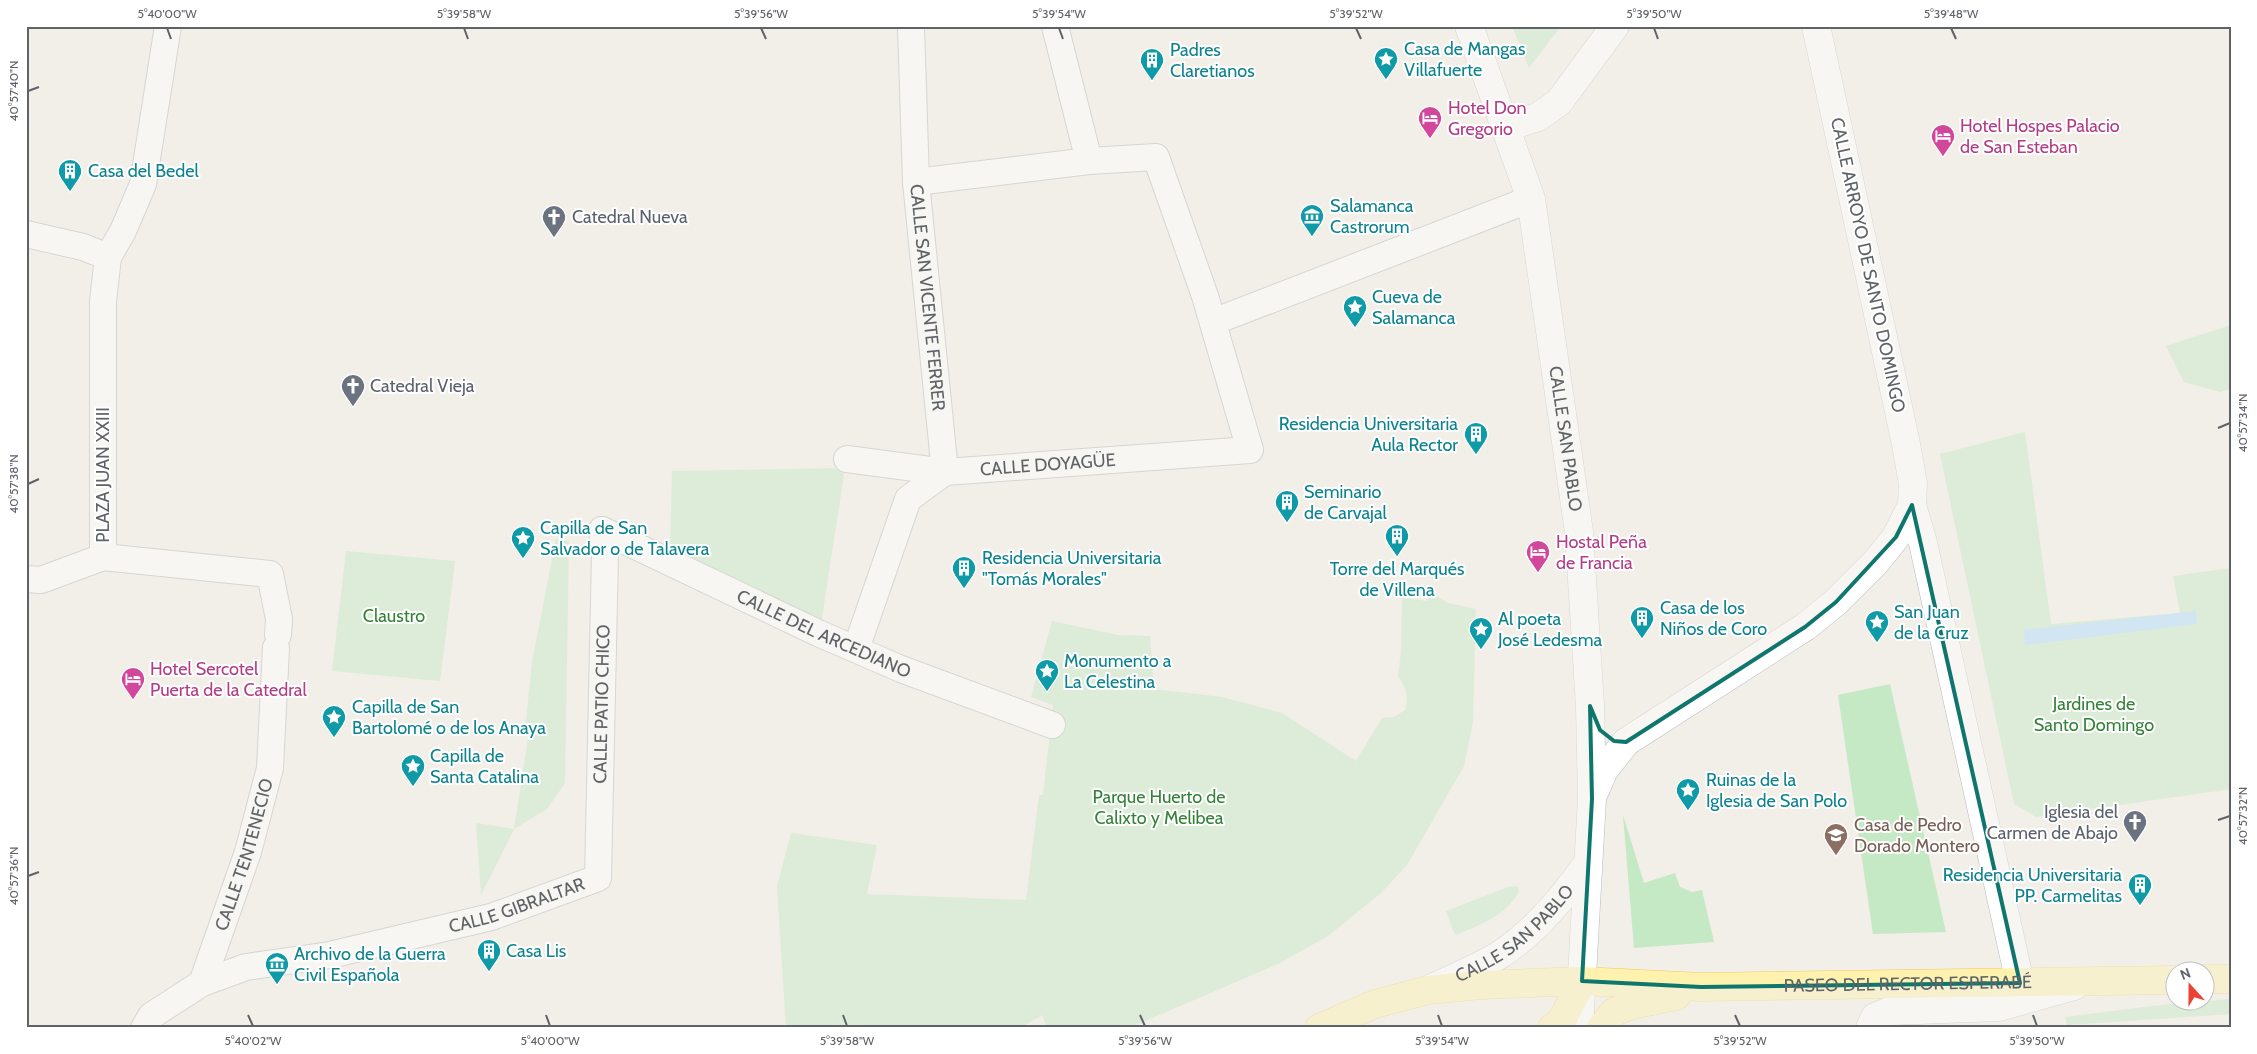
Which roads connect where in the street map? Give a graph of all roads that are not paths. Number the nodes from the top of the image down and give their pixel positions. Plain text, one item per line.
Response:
1 (168, 26) edge
2 (911, 26) edge
3 (1055, 26) edge
4 (1469, 26) edge
5 (1615, 26) edge
6 (1816, 26) edge
7 (1506, 127) junction
8 (1089, 161) junction
9 (916, 182) junction
10 (1531, 199) junction
11 (26, 234) edge
12 (108, 257) junction
13 (1213, 322) junction
14 (847, 459) dead end
15 (945, 472) junction
16 (1912, 505) junction
17 (602, 530) joint
18 (104, 557) junction
19 (270, 574) joint
20 (26, 579) edge
21 (856, 649) junction
22 (1590, 706) junction
23 (1052, 725) dead end
24 (1626, 742) junction
25 (1592, 799) junction
26 (1588, 863) junction
27 (598, 878) joint
28 (2231, 978) edge
29 (2214, 979) edge
30 (2164, 980) edge
31 (1582, 981) junction
32 (2090, 981) junction
33 (202, 983) junction
34 (2020, 983) junction
35 (1724, 986) junction
36 (1428, 990) junction
37 (144, 1028) edge
38 (1319, 1028) edge
39 (1552, 1028) edge
40 (1579, 1028) edge
41 (1601, 1028) edge
42 (1870, 1028) edge

1 - 12 street
2 - 9 street
3 - 8 street
4 - 7 main road, CALLE SAN PABLO
5 - 7 main road
6 - 16 main road, CALLE ARROYO DE SANTO DOMINGO
7 - 10 main road, CALLE SAN PABLO
8 - 9 street, CALLE SAN VICENTE FERRER
8 - 13 street, CALLE SAN VICENTE FERRER
9 - 15 street, CALLE SAN VICENTE FERRER
10 - 13 street
10 - 22 main road, CALLE SAN PABLO
11 - 12 street
12 - 18 street, PLAZA JUAN XXIII
13 - 15 street, CALLE DOYAGÜE
14 - 15 street, CALLE DOYAGÜE
15 - 21 street
16 - 24 main road, CALLE ARROYO DE SANTO DOMINGO
16 - 34 main road, CALLE ARROYO DE SANTO DOMINGO
17 - 21 street, CALLE DEL ARCEDIANO
17 - 27 street, CALLE PATIO CHICO
18 - 19 street, PLAZA JUAN XXIII
18 - 20 street
19 - 33 street, CALLE TENTENECIO
21 - 23 street, CALLE DEL ARCEDIANO
22 - 24 main road
22 - 25 main road, CALLE SAN PABLO
24 - 25 main road, CALLE ARROYO DE SANTO DOMINGO
25 - 26 main road, CALLE SAN PABLO
26 - 31 main road, CALLE SAN PABLO
26 - 36 main road, CALLE SAN PABLO
27 - 33 street, CALLE GIBRALTAR
28 - 29 main road
30 - 32 main road, PASEO DEL RECTOR ESPERABÉ
31 - 35 main road, PASEO DEL RECTOR ESPERABÉ
31 - 36 main road, PASEO DEL RECTOR ESPERABÉ
31 - 39 main road
31 - 40 main road, CALLE SAN PABLO
32 - 34 main road, PASEO DEL RECTOR ESPERABÉ
32 - 42 main road, PASEO DEL RECTOR ESPERABÉ
33 - 37 street
34 - 35 main road, PASEO DEL RECTOR ESPERABÉ
35 - 41 main road, PASEO DEL RECTOR ESPERABÉ
36 - 38 main road, PASEO DEL RECTOR ESPERABÉ

